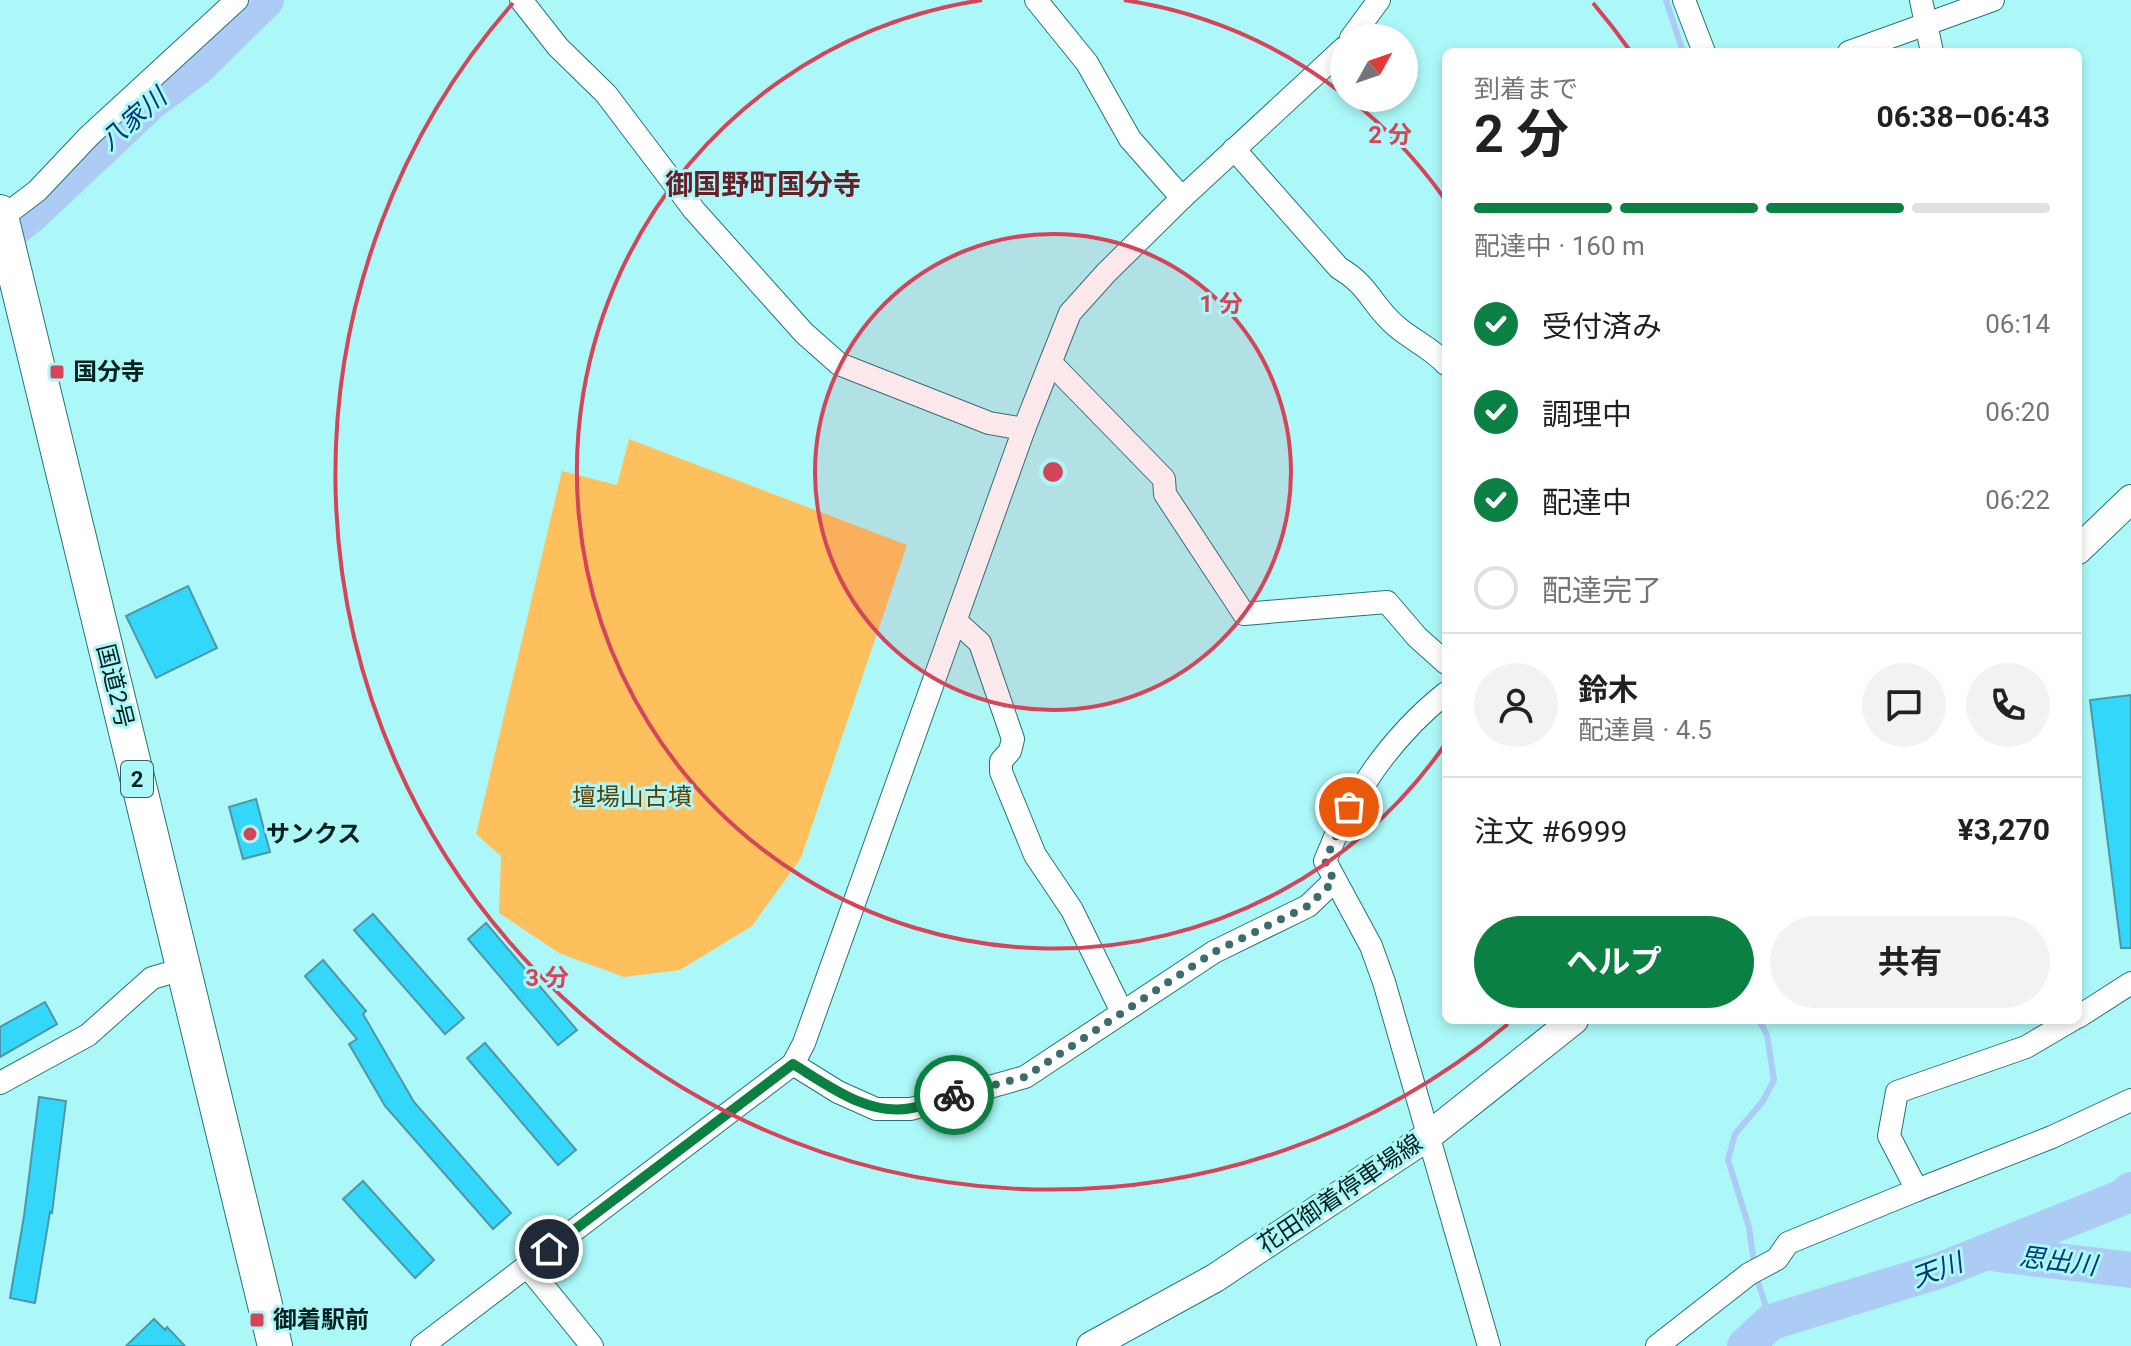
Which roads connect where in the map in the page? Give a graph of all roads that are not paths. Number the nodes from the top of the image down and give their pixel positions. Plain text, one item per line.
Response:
1 (237, 0) edge
2 (521, 0) edge
3 (1036, 0) edge
4 (1379, 0) edge
5 (1684, 0) edge
6 (1921, 0) edge
7 (1993, 0) edge
8 (1361, 24) edge
9 (1924, 25) junction
10 (1702, 48) edge
11 (1860, 48) edge
12 (1931, 48) edge
13 (1330, 61) edge
14 (1234, 149) junction
15 (1182, 198) junction
16 (0, 216) edge
17 (1442, 360) edge
18 (1052, 364) junction
19 (1024, 429) junction
20 (2131, 499) edge
21 (2082, 546) edge
22 (957, 622) junction
23 (1442, 659) edge
24 (1442, 696) edge
25 (1334, 881) junction
26 (183, 969) junction
27 (2131, 983) edge
28 (1122, 1012) junction
29 (2082, 1014) edge
30 (1569, 1024) edge
31 (2065, 1024) edge
32 (793, 1064) junction
33 (0, 1083) edge
34 (2131, 1100) edge
35 (1427, 1137) junction
36 (1917, 1190) junction
37 (527, 1266) junction
38 (1104, 1343) edge
39 (275, 1346) edge
40 (422, 1346) edge
41 (592, 1346) edge
42 (1489, 1346) edge
43 (1657, 1346) edge

1 - 16 street
2 - 19 street
3 - 15 street
4 - 8 street
5 - 10 street
6 - 9 street
7 - 9 street
9 - 11 street
9 - 12 street
13 - 14 street
14 - 15 street
14 - 17 street
15 - 18 street
16 - 26 highway, 国道2号 / 2
18 - 19 street
18 - 23 street
19 - 22 street
20 - 21 main road
22 - 28 street
22 - 32 street
24 - 25 street
25 - 28 street
25 - 35 street
26 - 33 street
26 - 39 highway, 国道2号 / 2
27 - 29 street
28 - 32 street
30 - 35 main road, 花田御着停車場線
31 - 36 street
32 - 37 street
34 - 36 street
35 - 38 main road, 花田御着停車場線
35 - 42 street
36 - 43 street
37 - 40 street
37 - 41 street

